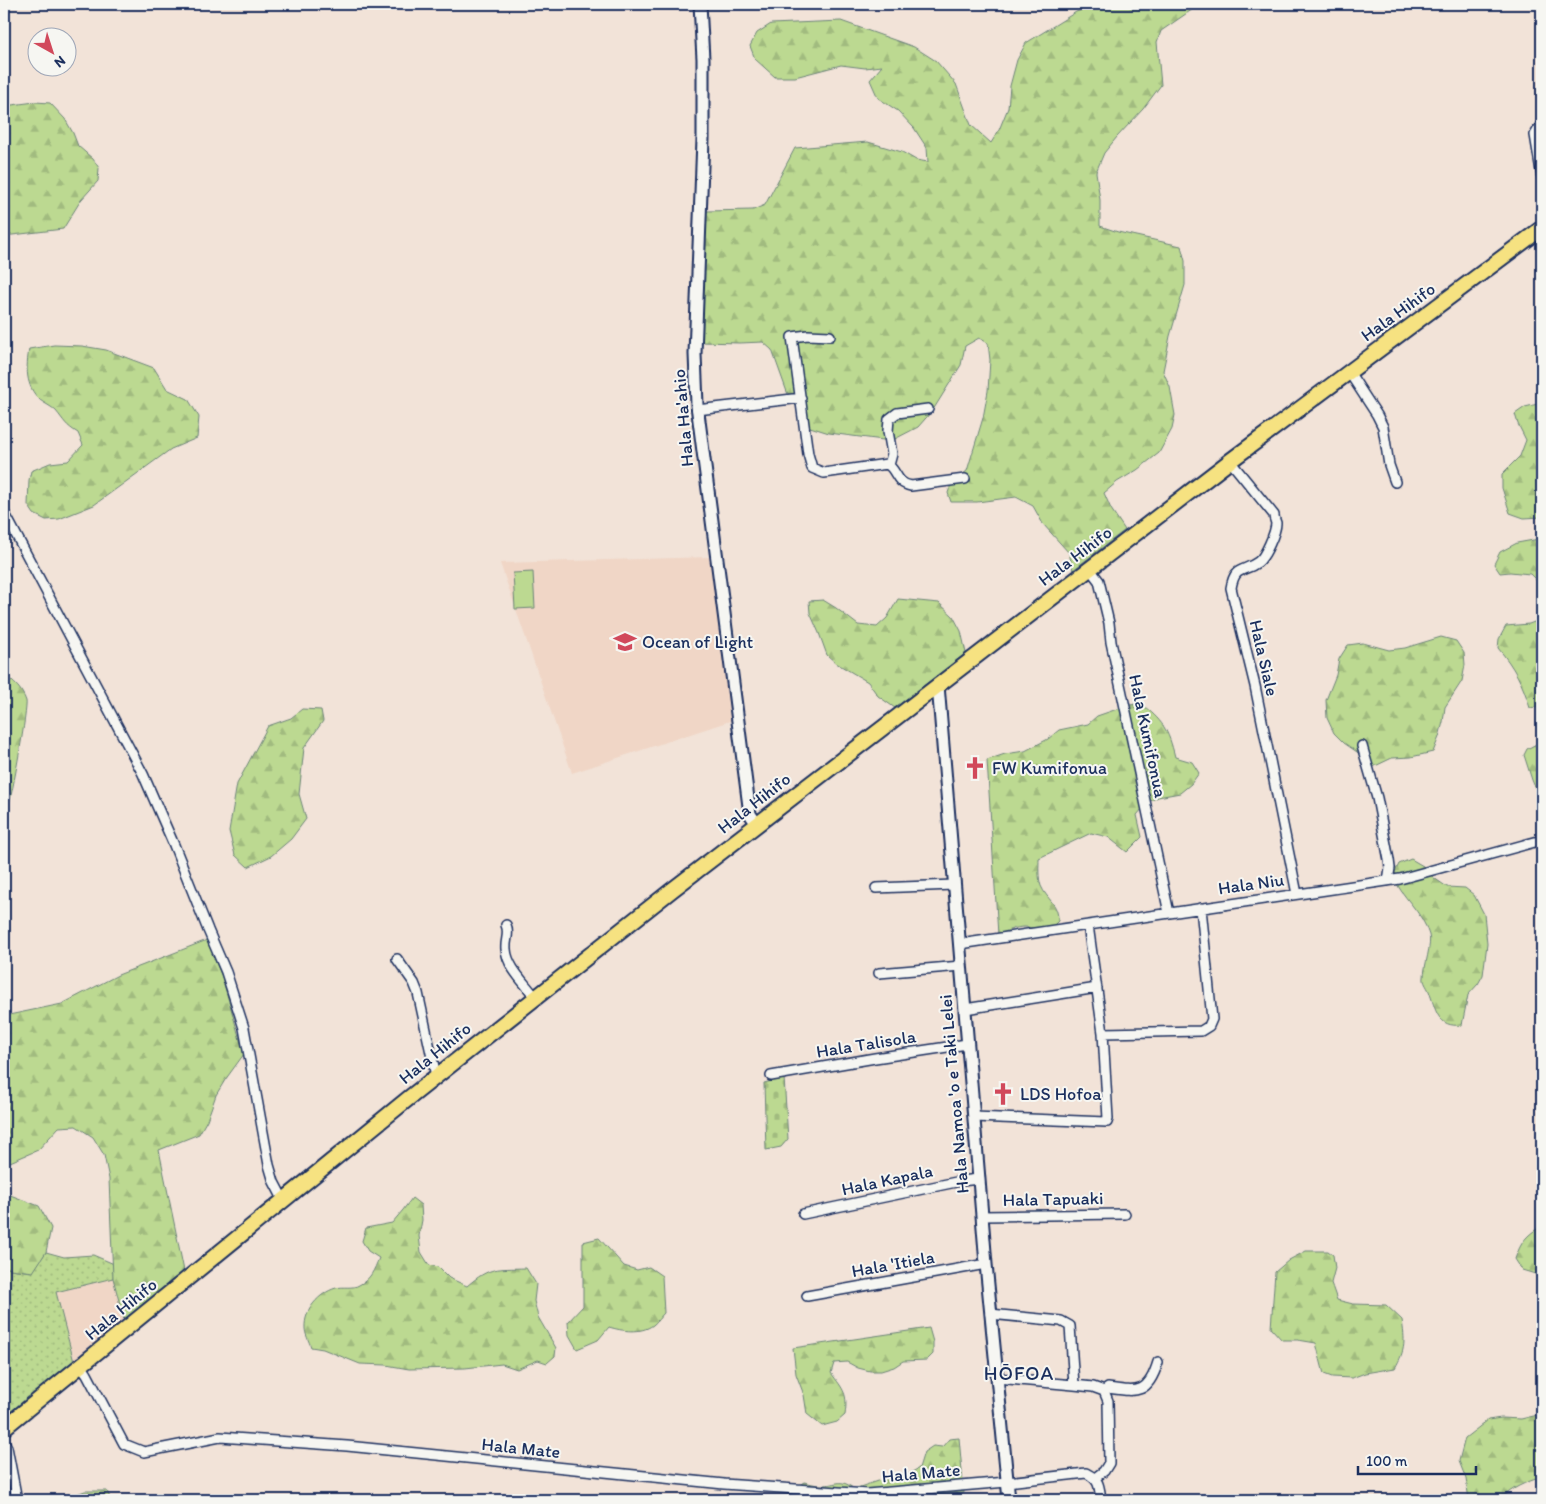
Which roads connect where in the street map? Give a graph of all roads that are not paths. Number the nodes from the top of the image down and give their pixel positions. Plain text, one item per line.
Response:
1 (700, 4) edge
2 (1542, 123) edge
3 (1542, 177) edge
4 (1542, 228) edge
5 (830, 336) dead end
6 (1349, 372) junction
7 (801, 398) junction
8 (928, 409) dead end
9 (697, 410) junction
10 (1230, 461) junction
11 (889, 465) junction
12 (965, 479) dead end
13 (1395, 482) dead end
14 (4, 512) edge
15 (1089, 568) junction
16 (938, 685) junction
17 (1362, 746) dead end
18 (757, 824) junction
19 (1542, 840) edge
20 (1388, 881) junction
21 (954, 885) junction
22 (876, 888) dead end
23 (1297, 894) junction
24 (1201, 908) junction
25 (1169, 913) junction
26 (506, 925) dead end
27 (1088, 925) junction
28 (960, 944) junction
29 (397, 959) dead end
30 (962, 966) junction
31 (879, 974) dead end
32 (1097, 988) junction
33 (535, 997) junction
34 (965, 1009) junction
35 (1103, 1033) junction
36 (967, 1044) junction
37 (436, 1076) junction
38 (770, 1076) dead end
39 (974, 1117) junction
40 (979, 1179) junction
41 (284, 1201) junction
42 (803, 1214) dead end
43 (1126, 1214) dead end
44 (982, 1216) junction
45 (986, 1264) junction
46 (807, 1296) dead end
47 (990, 1314) junction
48 (1158, 1362) dead end
49 (81, 1365) junction
50 (997, 1378) junction
51 (1074, 1385) junction
52 (1104, 1391) junction
53 (4, 1428) edge
54 (4, 1442) edge
55 (1095, 1478) junction
56 (1007, 1482) junction
57 (17, 1500) edge
58 (1009, 1500) edge
59 (1101, 1500) edge

1 - 9 street, Hala Ha'ahio
2 - 3 street
4 - 6 main road, Hala Hihifo
5 - 7 street
6 - 10 main road, Hala Hihifo
6 - 13 street
7 - 9 street
7 - 11 street
8 - 11 street
9 - 18 street, Hala Ha'ahio
10 - 15 main road, Hala Hihifo
10 - 23 street, Hala Siale
11 - 12 street
14 - 41 street
15 - 16 main road, Hala Hihifo
15 - 25 street, Hala Kumifonua
16 - 18 main road, Hala Hihifo
16 - 21 street, Hala Namoa 'o e Taki Lelei
17 - 20 street
18 - 33 main road, Hala Hihifo
19 - 20 street, Hala Niu
20 - 23 street, Hala Niu
21 - 22 street
21 - 28 street, Hala Namoa 'o e Taki Lelei
23 - 24 street, Hala Niu
24 - 25 street, Hala Niu
24 - 35 street
25 - 27 street, Hala Niu
26 - 33 street
27 - 28 street, Hala Niu
27 - 32 street
28 - 30 street, Hala Namoa 'o e Taki Lelei
29 - 37 street
30 - 31 street
30 - 34 street, Hala Namoa 'o e Taki Lelei
32 - 34 street
32 - 35 street
33 - 37 main road, Hala Hihifo
34 - 36 street, Hala Namoa 'o e Taki Lelei
35 - 39 street
36 - 38 street, Hala Talisola
36 - 39 street, Hala Namoa 'o e Taki Lelei
37 - 41 main road, Hala Hihifo
39 - 40 street, Hala Namoa 'o e Taki Lelei
40 - 42 street, Hala Kapala
40 - 44 street, Hala Namoa 'o e Taki Lelei
41 - 49 main road, Hala Hihifo
43 - 44 street, Hala Tapuaki
44 - 45 street, Hala Namoa 'o e Taki Lelei
45 - 46 street, Hala 'Itiela
45 - 47 street, Hala Namoa 'o e Taki Lelei
47 - 50 street, Hala Namoa 'o e Taki Lelei
47 - 51 street
48 - 52 street
49 - 53 main road, Hala Hihifo
49 - 56 street, Hala Mate
50 - 51 street
50 - 56 street, Hala Namoa 'o e Taki Lelei
51 - 52 street
52 - 55 street
54 - 57 street
55 - 56 street, Hala Mate
55 - 59 street
56 - 58 street, Hala Namoa 'o e Taki Lelei

